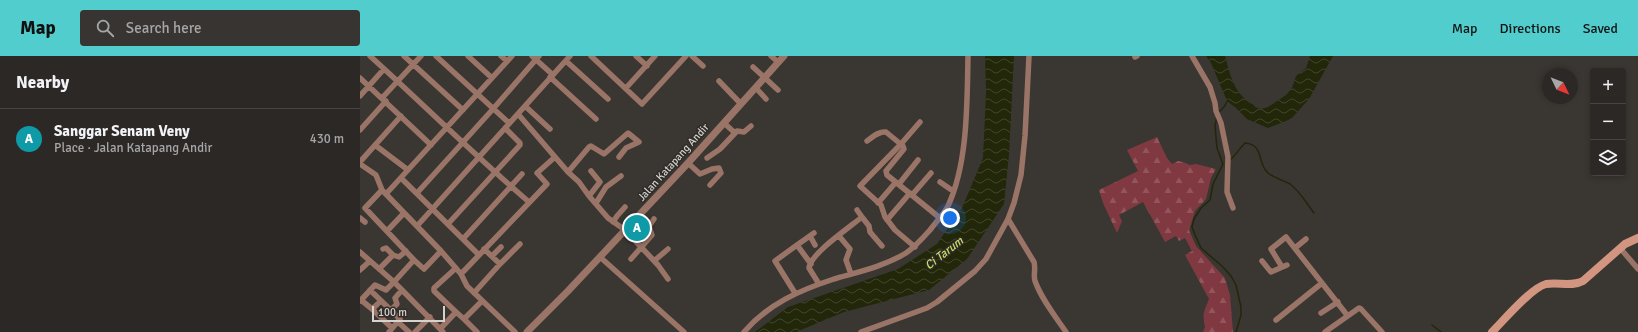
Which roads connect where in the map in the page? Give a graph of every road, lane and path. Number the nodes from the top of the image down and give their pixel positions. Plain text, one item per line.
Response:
1 (370, 56) edge
2 (404, 56) edge
3 (421, 56) edge
4 (436, 56) edge
5 (468, 56) edge
6 (501, 56) edge
7 (512, 56) edge
8 (570, 56) edge
9 (591, 56) edge
10 (636, 56) edge
11 (655, 56) edge
12 (686, 56) edge
13 (692, 56) edge
14 (771, 56) edge
15 (968, 56) edge
16 (1029, 56) edge
17 (1192, 56) edge
18 (536, 57) edge
19 (781, 58) edge
20 (507, 61) junction
21 (566, 61) junction
22 (413, 65) junction
23 (647, 66) junction
24 (703, 66) dead end
25 (753, 67) dead end
26 (384, 69) junction
27 (551, 76) junction
28 (360, 78) edge
29 (492, 78) junction
30 (765, 78) junction
31 (398, 81) junction
32 (719, 81) dead end
33 (370, 85) junction
34 (626, 88) junction
35 (756, 88) junction
36 (778, 90) dead end
37 (477, 94) junction
38 (360, 96) edge
39 (384, 99) junction
40 (608, 99) dead end
41 (766, 99) dead end
42 (741, 104) junction
43 (525, 106) junction
44 (493, 109) junction
45 (463, 110) junction
46 (518, 114) junction
47 (401, 116) junction
48 (596, 119) dead end
49 (920, 122) dead end
50 (509, 123) junction
51 (724, 123) junction
52 (751, 126) dead end
53 (447, 127) junction
54 (505, 128) junction
55 (550, 129) dead end
56 (360, 130) edge
57 (735, 133) junction
58 (867, 141) dead end
59 (463, 142) junction
60 (431, 144) junction
61 (901, 144) junction
62 (375, 145) junction
63 (479, 157) junction
64 (555, 157) junction
65 (619, 157) dead end
66 (707, 158) dead end
67 (918, 160) dead end
68 (360, 163) edge
69 (688, 163) junction
70 (408, 170) junction
71 (591, 171) dead end
72 (568, 172) junction
73 (496, 173) junction
74 (931, 173) dead end
75 (522, 174) dead end
76 (621, 176) dead end
77 (401, 178) junction
78 (940, 182) dead end
79 (897, 183) junction
80 (710, 185) dead end
81 (511, 187) junction
82 (954, 191) junction
83 (384, 192) junction
84 (417, 193) junction
85 (911, 194) junction
86 (589, 196) junction
87 (529, 202) junction
88 (878, 203) junction
89 (596, 204) junction
90 (625, 207) dead end
91 (432, 208) junction
92 (1233, 208) dead end
93 (857, 210) dead end
94 (404, 213) junction
95 (862, 216) junction
96 (360, 218) edge
97 (940, 218) junction
98 (654, 219) dead end
99 (1008, 219) junction
100 (887, 220) junction
101 (365, 222) dead end
102 (614, 222) junction
103 (448, 224) junction
104 (417, 226) junction
105 (625, 230) junction
106 (387, 231) junction
107 (839, 236) junction
108 (1638, 238) edge
109 (463, 239) junction
110 (1306, 239) dead end
111 (520, 244) dead end
112 (797, 246) junction
113 (815, 246) dead end
114 (882, 246) dead end
115 (915, 246) junction
116 (501, 247) dead end
117 (642, 248) junction
118 (1295, 248) junction
119 (1620, 248) junction
120 (383, 249) dead end
121 (484, 249) junction
122 (668, 249) dead end
123 (406, 251) junction
124 (441, 251) junction
125 (360, 252) edge
126 (393, 255) junction
127 (479, 255) junction
128 (492, 256) junction
129 (600, 257) junction
130 (631, 259) dead end
131 (414, 260) junction
132 (370, 261) junction
133 (654, 261) junction
134 (1262, 261) dead end
135 (500, 264) junction
136 (811, 264) junction
137 (456, 268) junction
138 (379, 269) junction
139 (1638, 269) edge
140 (360, 270) edge
141 (462, 274) junction
142 (851, 274) junction
143 (668, 279) dead end
144 (394, 282) junction
145 (1322, 283) junction
146 (819, 284) junction
147 (370, 290) junction
148 (402, 290) junction
149 (474, 293) junction
150 (795, 293) junction
151 (361, 301) edge
152 (381, 301) junction
153 (482, 301) junction
154 (1338, 302) junction
155 (372, 309) junction
156 (391, 310) junction
157 (456, 312) junction
158 (1321, 313) dead end
159 (1347, 315) junction
160 (430, 318) junction
161 (464, 319) junction
162 (1276, 320) dead end
163 (398, 322) junction
164 (391, 330) edge
165 (478, 330) edge
166 (441, 331) edge
167 (409, 332) edge
168 (415, 332) edge
169 (515, 332) edge
170 (527, 332) edge
171 (684, 332) edge
172 (744, 332) edge
173 (861, 332) edge
174 (1066, 332) edge
175 (1325, 332) edge
176 (1382, 332) edge
177 (1492, 332) edge

1 - 26 street
2 - 22 street
3 - 22 street
4 - 37 street
5 - 29 street
6 - 20 street
7 - 20 street
8 - 21 street
9 - 34 street
10 - 23 street
11 - 23 street
12 - 34 street
13 - 24 street
14 - 19 street
15 - 82 street
16 - 99 street
17 - 92 street
18 - 27 street
18 - 44 street
19 - 30 street, Jalan Katapang Andir
20 - 29 street
21 - 27 street
21 - 40 street
22 - 31 street
22 - 45 street
23 - 34 street
25 - 30 street
26 - 31 street
26 - 33 street
27 - 43 street
27 - 48 street
28 - 33 street
29 - 37 street
30 - 35 street, Jalan Katapang Andir
30 - 36 street
31 - 39 street
31 - 53 street
32 - 42 street
33 - 38 street
33 - 39 street
35 - 41 street
35 - 42 street, Jalan Katapang Andir
37 - 44 street
37 - 45 street
39 - 47 street
39 - 56 street
42 - 51 street, Jalan Katapang Andir
43 - 46 street
43 - 55 street
44 - 50 street
44 - 59 street
45 - 53 street
46 - 50 street
46 - 64 street
47 - 60 street
47 - 62 street
49 - 61 street
50 - 54 street
51 - 57 street
51 - 69 street, Jalan Katapang Andir
52 - 57 street
53 - 59 street
53 - 60 street
54 - 63 street
54 - 73 street
57 - 66 street
58 - 61 street
59 - 63 street
59 - 84 street
60 - 70 street
61 - 79 street
61 - 88 street
62 - 68 street
62 - 70 street
63 - 73 street
63 - 91 street
64 - 72 street
64 - 87 street
65 - 72 street
67 - 79 street
68 - 83 street
69 - 80 street
69 - 105 street, Jalan Katapang Andir
70 - 77 street
71 - 86 street
72 - 86 street
73 - 81 street
73 - 103 street
74 - 85 street
75 - 81 street
76 - 89 street
77 - 83 street
77 - 84 street
78 - 82 street
79 - 85 street
79 - 88 street
81 - 87 street
81 - 109 street
82 - 97 street
83 - 94 street
83 - 106 street
84 - 91 street
85 - 97 street
85 - 100 street
86 - 89 street
87 - 121 street
88 - 100 street
89 - 102 street
90 - 102 street
91 - 103 street
91 - 104 street
93 - 95 street
94 - 104 street
94 - 106 street
95 - 107 street
95 - 114 street
96 - 101 street
97 - 115 street
98 - 117 street
99 - 173 street
99 - 174 street
100 - 115 street
102 - 105 street
103 - 109 street
104 - 124 street
105 - 117 street
105 - 129 street, Jalan Katapang Andir
106 - 123 street
107 - 136 street
107 - 142 street
108 - 119 main road
109 - 127 street
110 - 118 street
111 - 135 street
112 - 113 street
112 - 136 street
112 - 150 street
115 - 142 street
116 - 128 street
117 - 130 street
117 - 133 street
118 - 134 street
118 - 145 street
119 - 139 street
119 - 177 main road
120 - 126 street
121 - 127 street
121 - 128 street
122 - 133 street
123 - 126 street
123 - 131 street
124 - 131 street
124 - 137 street
125 - 132 street
126 - 138 street
127 - 141 street
128 - 135 street
129 - 170 street, Jalan Katapang Andir
129 - 171 street
131 - 144 street
132 - 138 street
132 - 140 street
133 - 143 street
135 - 149 street
136 - 146 street
137 - 141 street
137 - 157 street
138 - 144 street
141 - 149 street
142 - 146 street
144 - 147 street
144 - 148 street
145 - 154 street
145 - 162 street
146 - 150 street
147 - 151 street
147 - 152 street
148 - 156 street
148 - 160 street
149 - 153 street
150 - 172 street
151 - 155 street
152 - 155 street
152 - 156 street
153 - 161 street
153 - 169 street
154 - 158 street
154 - 159 street
155 - 164 street
156 - 163 street
157 - 161 street
157 - 166 street
159 - 175 street
159 - 176 street
160 - 166 street
160 - 168 street
161 - 165 street
163 - 164 street
163 - 167 street

